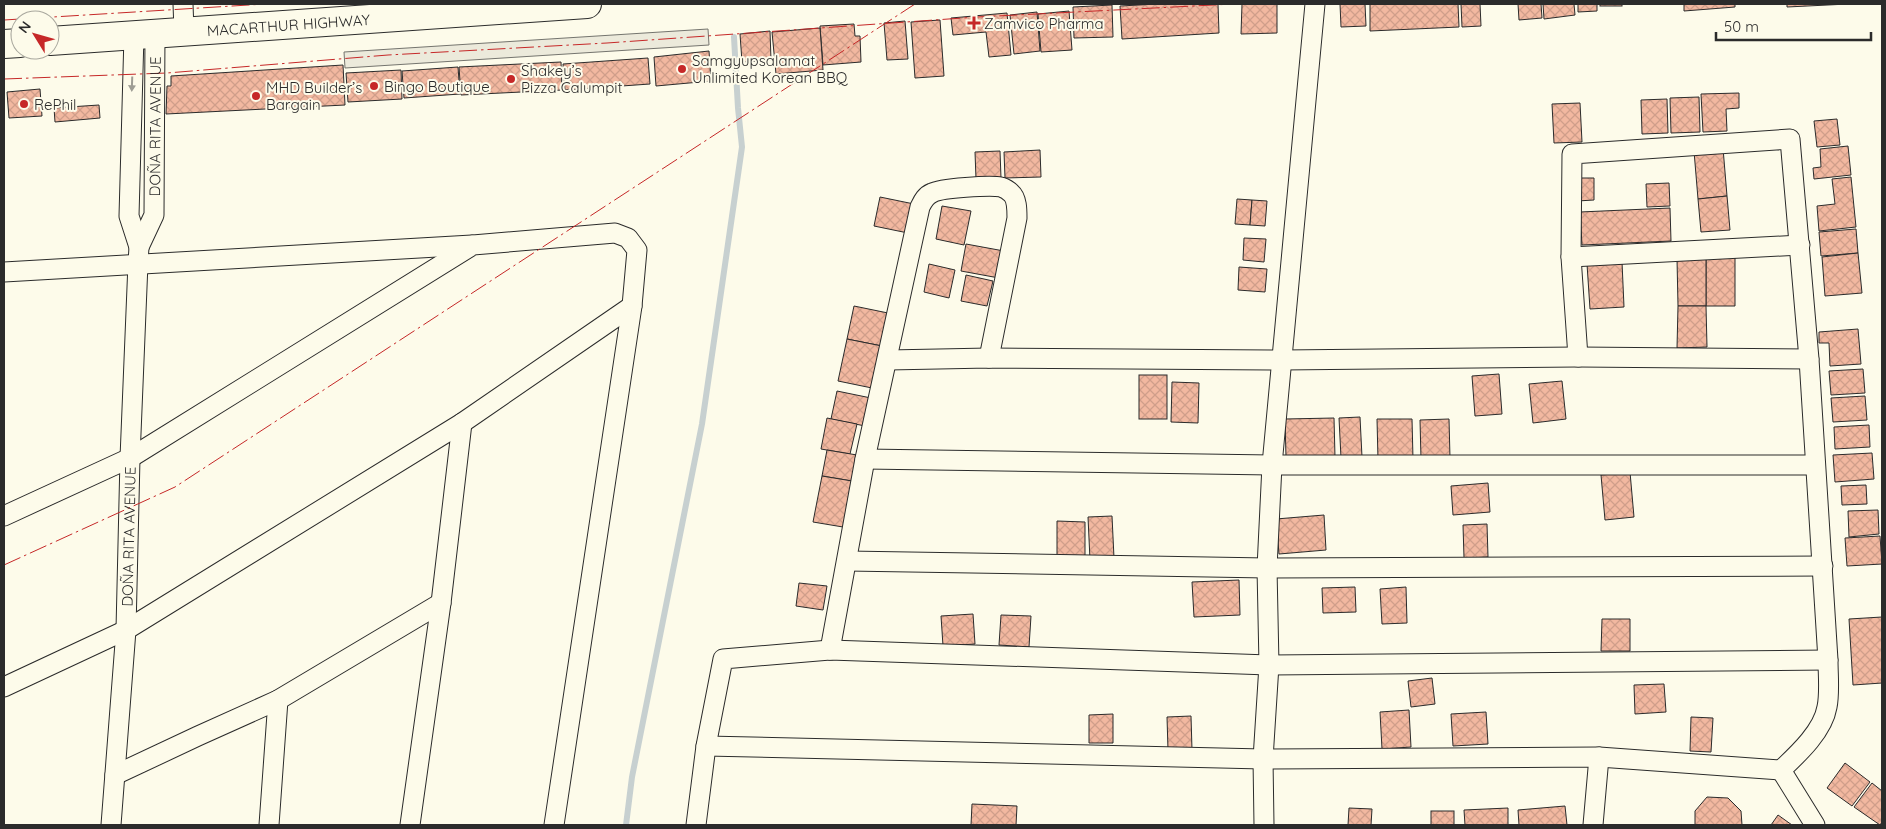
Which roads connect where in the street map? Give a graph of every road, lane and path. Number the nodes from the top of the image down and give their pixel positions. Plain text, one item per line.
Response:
1 (183, 4) edge
2 (587, 4) edge
3 (1315, 4) edge
4 (545, 5) edge
5 (184, 31) junction
6 (144, 34) junction
7 (60, 40) edge
8 (473, 245) junction
9 (1800, 245) junction
10 (139, 255) junction
11 (1571, 257) junction
12 (4, 272) edge
13 (632, 306) junction
14 (1578, 357) junction
15 (989, 358) junction
16 (1809, 359) junction
17 (888, 360) junction
18 (1282, 360) junction
19 (462, 423) junction
20 (130, 458) junction
21 (865, 458) junction
22 (1815, 465) junction
23 (1272, 466) junction
24 (4, 516) edge
25 (847, 561) junction
26 (1823, 566) junction
27 (1267, 568) junction
28 (441, 603) junction
29 (126, 630) junction
30 (830, 650) junction
31 (1828, 660) junction
32 (1268, 665) junction
33 (4, 687) edge
34 (278, 700) junction
35 (706, 746) junction
36 (1599, 757) junction
37 (1263, 759) junction
38 (1781, 770) junction
39 (115, 776) junction
40 (111, 825) edge
41 (269, 825) edge
42 (410, 825) edge
43 (554, 825) edge
44 (696, 825) edge
45 (1264, 825) edge
46 (1594, 825) edge
47 (1815, 825) edge

1 - 5 street
2 - 4 highway, MACARTHUR HIGHWAY
3 - 18 street
4 - 5 highway, MACARTHUR HIGHWAY
5 - 6 highway, MACARTHUR HIGHWAY
6 - 7 highway, MACARTHUR HIGHWAY
6 -> 10 street, DOÑA RITA AVENUE
6 - 10 street, DOÑA RITA AVENUE
8 - 10 street
8 - 13 street
8 - 20 street
9 - 11 street
9 - 11 street
9 - 16 street
10 - 12 street
10 - 20 street, DOÑA RITA AVENUE
11 - 14 street
13 - 19 street
13 - 43 street
14 - 16 street
14 - 18 street
15 - 17 street
15 - 17 street
15 - 18 street
16 - 22 street
17 - 21 street
18 - 23 street
19 - 28 street
19 - 29 street
20 - 24 street
20 - 29 street, DOÑA RITA AVENUE
21 - 23 street
21 - 25 street
22 - 23 street
22 - 26 street
23 - 27 street
25 - 27 street
25 - 30 street
26 - 27 street
26 - 31 street
27 - 32 street
28 - 34 street
28 - 42 street
29 - 33 street
29 - 39 street, DOÑA RITA AVENUE
30 - 32 street
30 - 35 street
31 - 32 street
31 - 38 street
32 - 37 street
34 - 39 street
34 - 41 street
35 - 37 street
35 - 44 street
36 - 37 street
36 - 38 street
36 - 46 street
37 - 45 street
38 - 47 street
39 - 40 street, DOÑA RITA AVENUE

